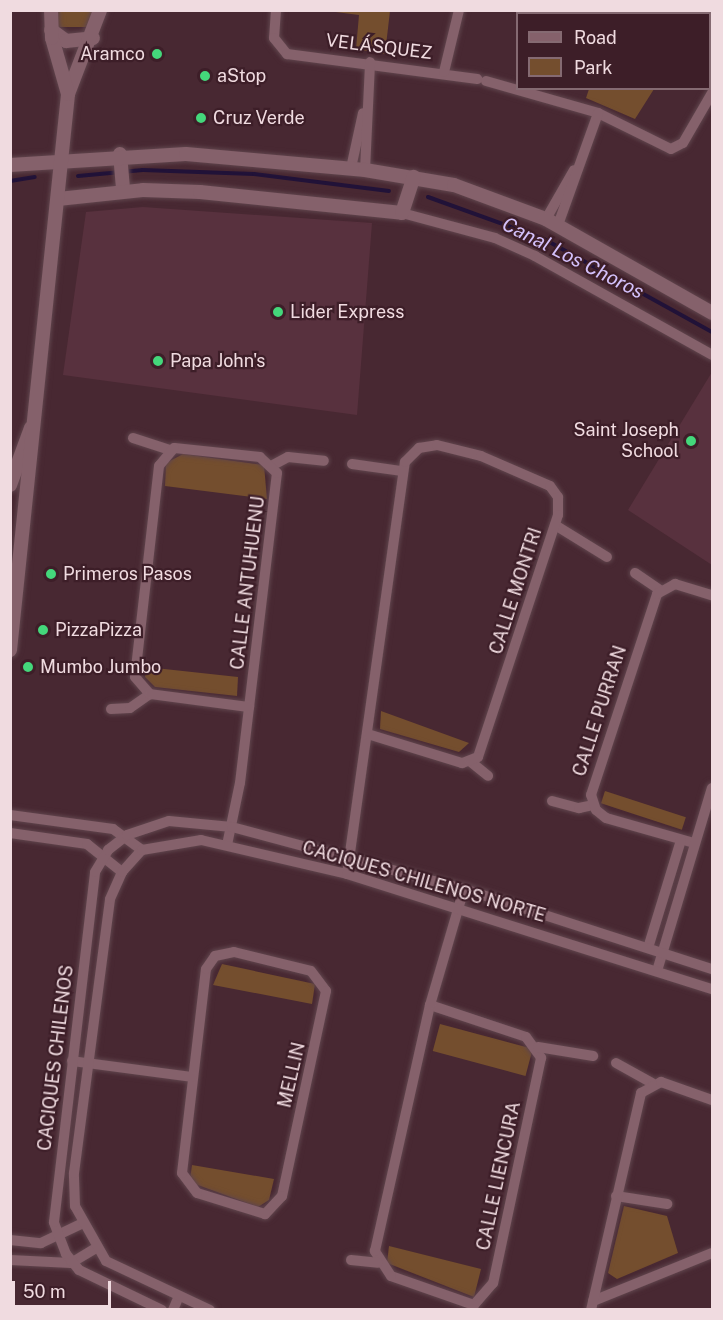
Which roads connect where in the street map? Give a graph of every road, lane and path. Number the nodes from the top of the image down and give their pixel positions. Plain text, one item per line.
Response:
1 (51, 10) edge
2 (100, 10) edge
3 (276, 10) edge
4 (459, 10) edge
5 (51, 30) junction
6 (93, 38) junction
7 (370, 62) junction
8 (444, 72) junction
9 (516, 87) edge
10 (540, 92) edge
11 (712, 93) edge
12 (68, 94) junction
13 (598, 113) junction
14 (121, 159) junction
15 (62, 160) junction
16 (10, 165) edge
17 (358, 169) junction
18 (414, 177) junction
19 (123, 186) junction
20 (58, 199) junction
21 (402, 213) junction
22 (552, 222) junction
23 (712, 313) edge
24 (712, 355) edge
25 (31, 428) junction
26 (133, 438) dead end
27 (169, 450) junction
28 (324, 461) dead end
29 (352, 464) dead end
30 (273, 465) junction
31 (401, 471) junction
32 (10, 485) edge
33 (555, 525) junction
34 (607, 557) dead end
35 (634, 573) dead end
36 (660, 591) junction
37 (712, 594) edge
38 (10, 650) edge
39 (150, 694) junction
40 (249, 707) junction
41 (111, 709) dead end
42 (368, 734) junction
43 (471, 762) junction
44 (488, 776) dead end
45 (712, 788) edge
46 (552, 801) dead end
47 (593, 805) junction
48 (10, 815) edge
49 (232, 827) junction
50 (10, 833) edge
51 (128, 835) junction
52 (681, 840) junction
53 (694, 843) junction
54 (228, 845) junction
55 (142, 850) junction
56 (104, 856) junction
57 (351, 856) junction
58 (122, 872) junction
59 (347, 874) junction
60 (464, 889) junction
61 (459, 906) junction
62 (648, 948) junction
63 (662, 953) junction
64 (712, 969) edge
65 (657, 971) junction
66 (712, 989) edge
67 (430, 1005) junction
68 (538, 1047) junction
69 (593, 1056) dead end
70 (72, 1061) junction
71 (88, 1063) junction
72 (616, 1063) dead end
73 (192, 1077) junction
74 (652, 1083) junction
75 (712, 1100) edge
76 (616, 1196) junction
77 (667, 1204) dead end
78 (81, 1224) junction
79 (58, 1236) junction
80 (10, 1240) edge
81 (94, 1249) junction
82 (712, 1253) edge
83 (10, 1260) edge
84 (351, 1260) dead end
85 (71, 1263) junction
86 (378, 1263) junction
87 (179, 1296) junction
88 (592, 1305) edge
89 (476, 1307) edge
90 (162, 1310) edge
91 (173, 1310) edge
92 (210, 1310) edge

1 - 5 street
2 - 6 street
3 - 7 street, VELÁSQUEZ
4 - 8 street
5 - 6 street
5 - 12 street
6 - 12 street
7 - 8 street, VELÁSQUEZ
7 - 17 street
8 - 9 street, VELÁSQUEZ
10 - 13 street, VELÁSQUEZ
11 - 13 street, VELÁSQUEZ
12 - 15 street
13 - 22 street
14 - 15 street
14 - 17 street
14 - 19 street
15 - 16 street
15 - 20 street
17 - 18 street
18 - 21 street
18 - 22 street
19 - 20 street
19 - 21 street
20 - 25 street
21 - 24 street
22 - 23 street
25 - 32 street
25 - 38 street
26 - 27 street
27 - 30 street
27 - 39 street
28 - 30 street
29 - 31 street
30 - 40 street, CALLE ANTUHUENU
31 - 33 street, CALLE MONTRI
31 - 42 street
33 - 34 street
33 - 43 street, CALLE MONTRI
35 - 36 street
36 - 37 street
36 - 47 street, CALLE PURRAN
39 - 40 street
39 - 41 street
40 - 49 street, CALLE ANTUHUENU
42 - 43 street
42 - 57 street
43 - 44 street
45 - 53 street
46 - 47 street
47 - 52 street, CALLE PURRAN
48 - 51 street
49 - 51 street, CACIQUES CHILENOS NORTE
49 - 54 street, CALLE ANTUHUENU
49 - 57 street, CACIQUES CHILENOS NORTE
50 - 56 street
51 - 55 street
51 - 56 street, CACIQUES CHILENOS NORTE
52 - 53 street, CALLE PURRAN
52 - 62 street
53 - 63 street
54 - 55 street, CACIQUES CHILENOS NORTE
54 - 59 street, CACIQUES CHILENOS NORTE
55 - 58 street, CACIQUES CHILENOS
56 - 58 street
56 - 70 street, CACIQUES CHILENOS
57 - 59 street
57 - 60 street, CACIQUES CHILENOS NORTE
58 - 71 street, CACIQUES CHILENOS
59 - 61 street, CACIQUES CHILENOS NORTE
60 - 61 street
60 - 62 street, CACIQUES CHILENOS NORTE
61 - 65 street, CACIQUES CHILENOS NORTE
61 - 67 street
62 - 63 street, CACIQUES CHILENOS NORTE
63 - 64 street, CACIQUES CHILENOS NORTE
63 - 65 street
65 - 66 street, CACIQUES CHILENOS NORTE
67 - 68 street
67 - 86 street
68 - 69 street
68 - 89 street, CALLE LIENCURA
70 - 71 street
70 - 79 street, CACIQUES CHILENOS
71 - 73 street
71 - 78 street, CACIQUES CHILENOS
72 - 74 street
73 - 73 street, MELLIN
74 - 75 street
74 - 76 street
76 - 77 street
76 - 88 street
78 - 79 street
78 - 81 street, CACIQUES CHILENOS
79 - 80 street
79 - 85 street, CACIQUES CHILENOS
81 - 85 street
81 - 87 street
82 - 88 street
83 - 85 street
84 - 86 street, CALLE LIENCURA
85 - 90 street
86 - 89 street, CALLE LIENCURA
87 - 91 street
87 - 92 street

